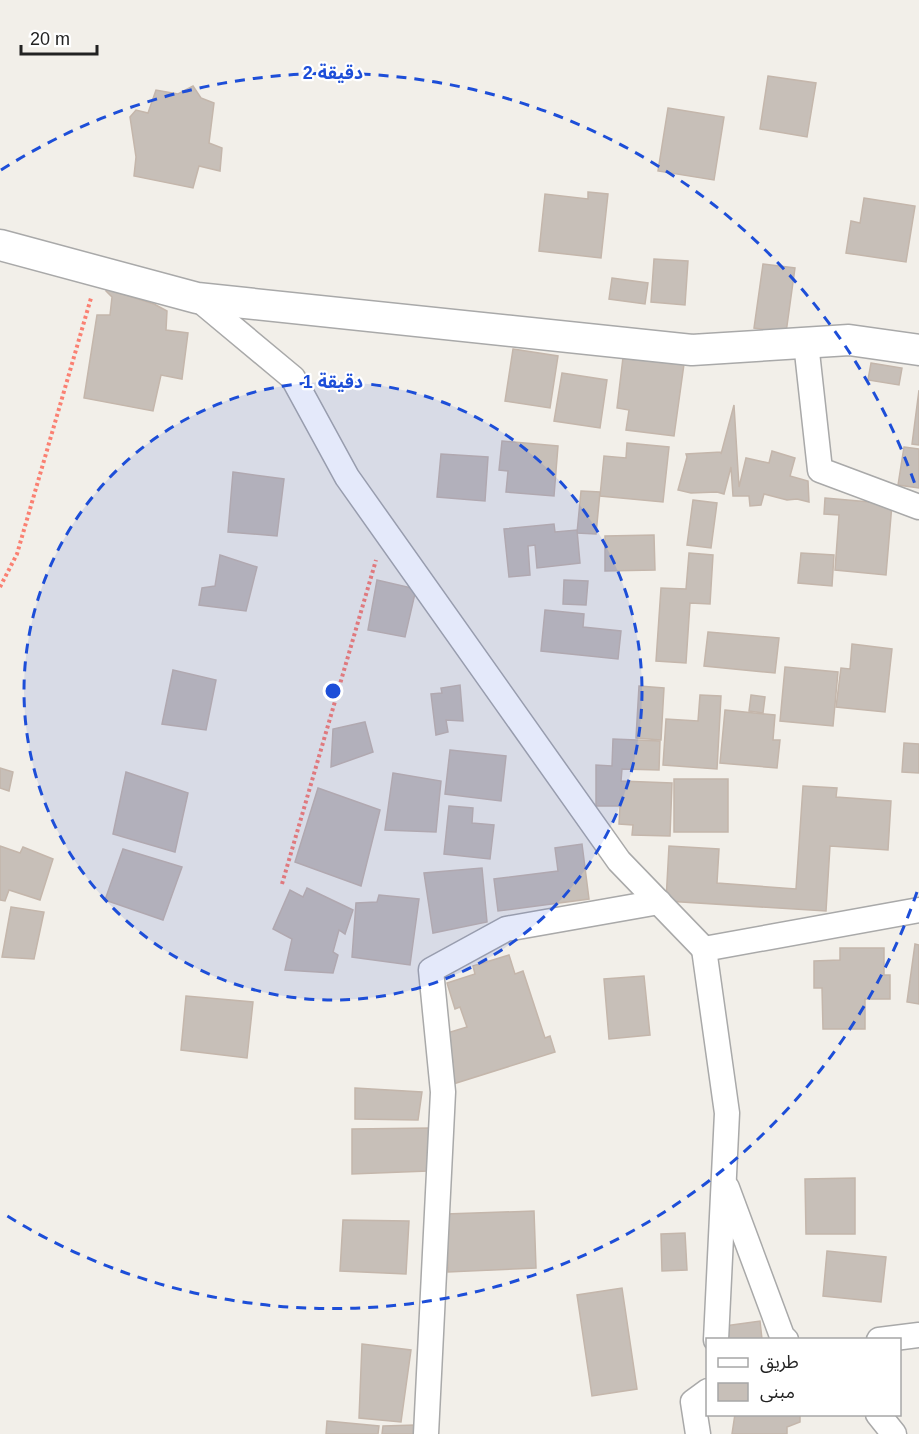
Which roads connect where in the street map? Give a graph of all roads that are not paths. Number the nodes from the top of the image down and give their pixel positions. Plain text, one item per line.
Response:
1 (0, 246) edge
2 (197, 298) junction
3 (806, 343) junction
4 (919, 350) edge
5 (919, 507) edge
6 (659, 902) junction
7 (919, 910) edge
8 (704, 949) junction
9 (724, 1179) junction
10 (919, 1335) edge
11 (716, 1338) edge
12 (784, 1338) edge
13 (895, 1338) edge
14 (706, 1391) edge
15 (880, 1416) edge
16 (426, 1434) edge
17 (698, 1434) edge
18 (894, 1434) edge

1 - 2 street
2 - 3 street
2 - 6 street
3 - 4 street
3 - 5 street
6 - 8 street
6 - 16 street
7 - 8 street
8 - 9 street
9 - 11 street
9 - 12 street
10 - 13 street
14 - 17 street
15 - 18 street

